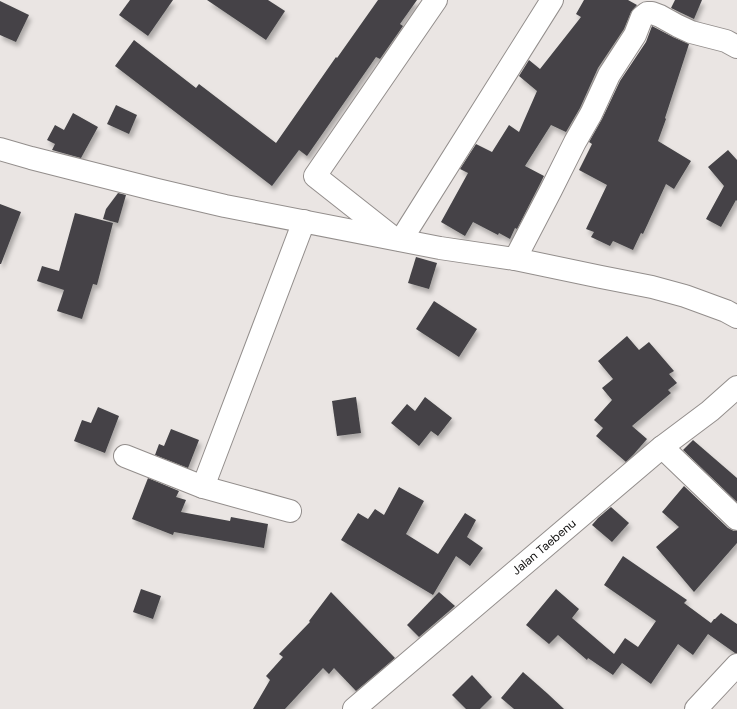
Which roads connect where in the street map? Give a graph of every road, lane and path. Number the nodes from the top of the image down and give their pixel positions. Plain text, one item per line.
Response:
1 (436, 0) edge
2 (552, 0) edge
3 (737, 47) edge
4 (0, 149) edge
5 (304, 221) junction
6 (397, 239) junction
7 (515, 259) junction
8 (737, 317) edge
9 (737, 387) edge
10 (662, 447) junction
11 (125, 456) dead end
12 (203, 487) junction
13 (290, 511) dead end
14 (737, 519) edge
15 (737, 665) edge
16 (354, 709) edge
17 (696, 709) edge

1 - 6 street
2 - 6 street
3 - 7 street
4 - 5 street
5 - 6 street
5 - 12 street
6 - 7 street
7 - 8 street
9 - 10 street, Jalan Taebenu
10 - 14 street
10 - 16 street, Jalan Taebenu
11 - 12 street
12 - 13 street
15 - 17 street

